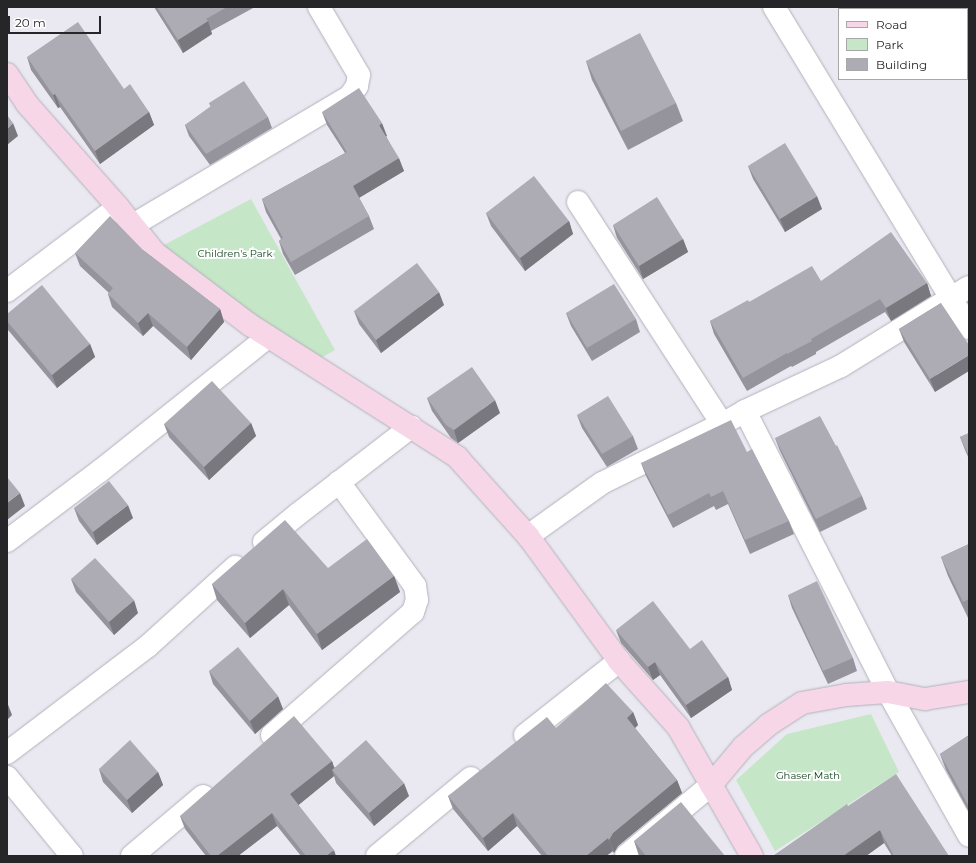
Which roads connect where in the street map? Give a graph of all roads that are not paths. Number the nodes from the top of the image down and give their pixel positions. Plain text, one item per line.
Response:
1 (319, 7) edge
2 (774, 7) edge
3 (7, 74) edge
4 (578, 202) dead end
5 (118, 207) junction
6 (133, 225) junction
7 (7, 291) edge
8 (960, 292) edge
9 (969, 328) edge
10 (268, 337) junction
11 (745, 411) junction
12 (722, 424) junction
13 (411, 427) junction
14 (339, 482) junction
15 (528, 536) junction
16 (7, 541) edge
17 (620, 661) junction
18 (888, 692) junction
19 (969, 692) edge
20 (260, 746) edge
21 (507, 750) edge
22 (7, 753) edge
23 (488, 764) edge
24 (7, 777) edge
25 (219, 782) edge
26 (711, 785) junction
27 (969, 836) edge
28 (72, 856) edge
29 (132, 856) edge
30 (377, 856) edge
31 (626, 856) edge
32 (752, 856) edge

1 - 6 street
2 - 8 street
3 - 5 street
4 - 12 street
5 - 6 street
5 - 7 street
6 - 10 street
8 - 9 street
8 - 11 street
10 - 13 street
10 - 16 street
11 - 12 street
11 - 18 street
12 - 15 street
13 - 14 street
13 - 15 street
14 - 20 street
14 - 22 street
15 - 17 street
17 - 21 street
17 - 26 street
18 - 19 street
18 - 26 street
18 - 27 street
23 - 30 street
24 - 28 street
25 - 29 street
26 - 31 street
26 - 32 street

